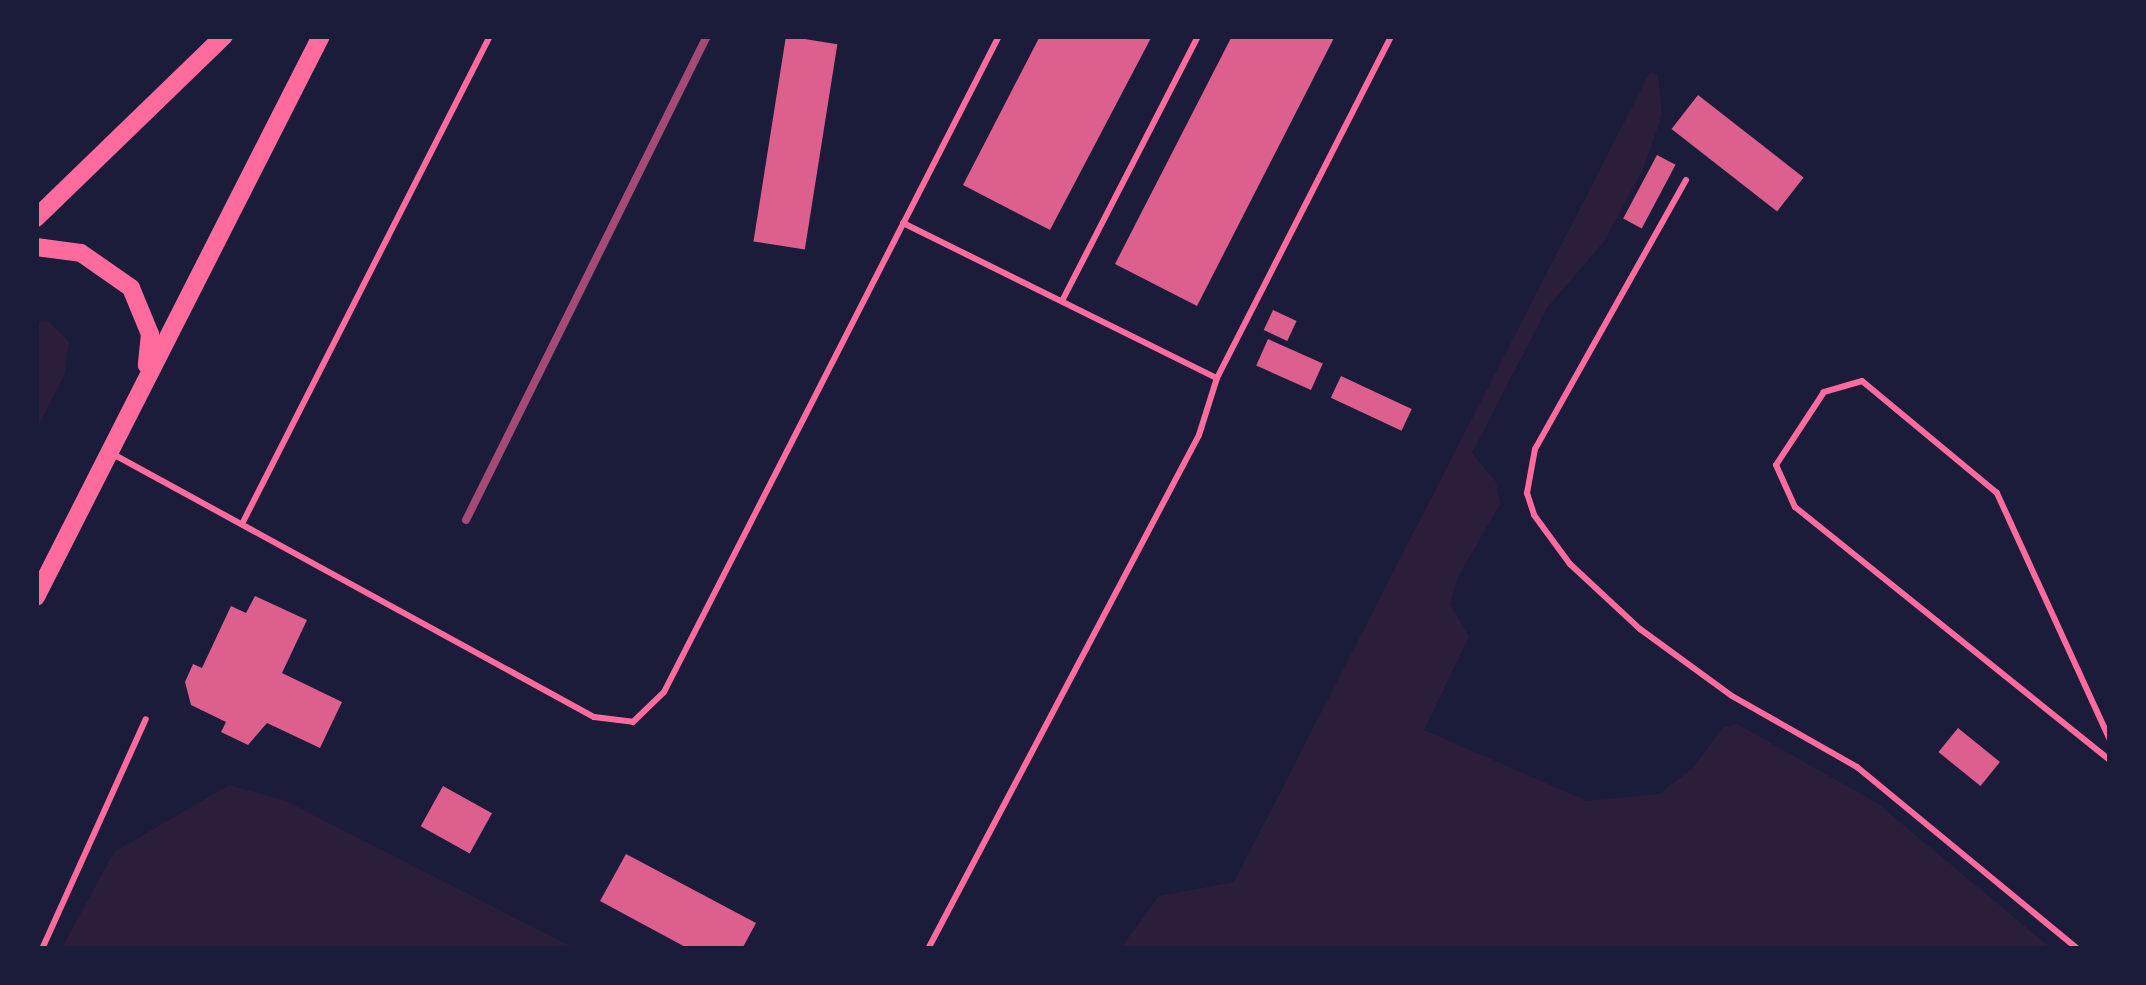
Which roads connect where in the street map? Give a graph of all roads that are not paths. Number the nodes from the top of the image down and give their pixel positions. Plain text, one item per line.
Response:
1 (224, 36) edge
2 (321, 36) edge
3 (490, 36) edge
4 (999, 36) edge
5 (1198, 36) edge
6 (1391, 36) edge
7 (1686, 180) dead end
8 (36, 218) edge
9 (903, 223) junction
10 (36, 248) edge
11 (1062, 301) junction
12 (1217, 378) junction
13 (135, 404) junction
14 (110, 453) junction
15 (243, 522) junction
16 (36, 597) edge
17 (146, 719) dead end
18 (2110, 740) edge
19 (2110, 760) edge
20 (42, 949) edge
21 (928, 949) edge
22 (2078, 949) edge

1 - 8 highway
2 - 13 highway
3 - 15 lane
4 - 9 lane
5 - 11 lane
6 - 12 lane
7 - 22 lane
9 - 11 lane
9 - 15 lane
10 - 13 highway
11 - 12 lane
12 - 21 lane
13 - 14 highway
14 - 15 lane
14 - 16 highway
17 - 20 lane
18 - 19 lane

